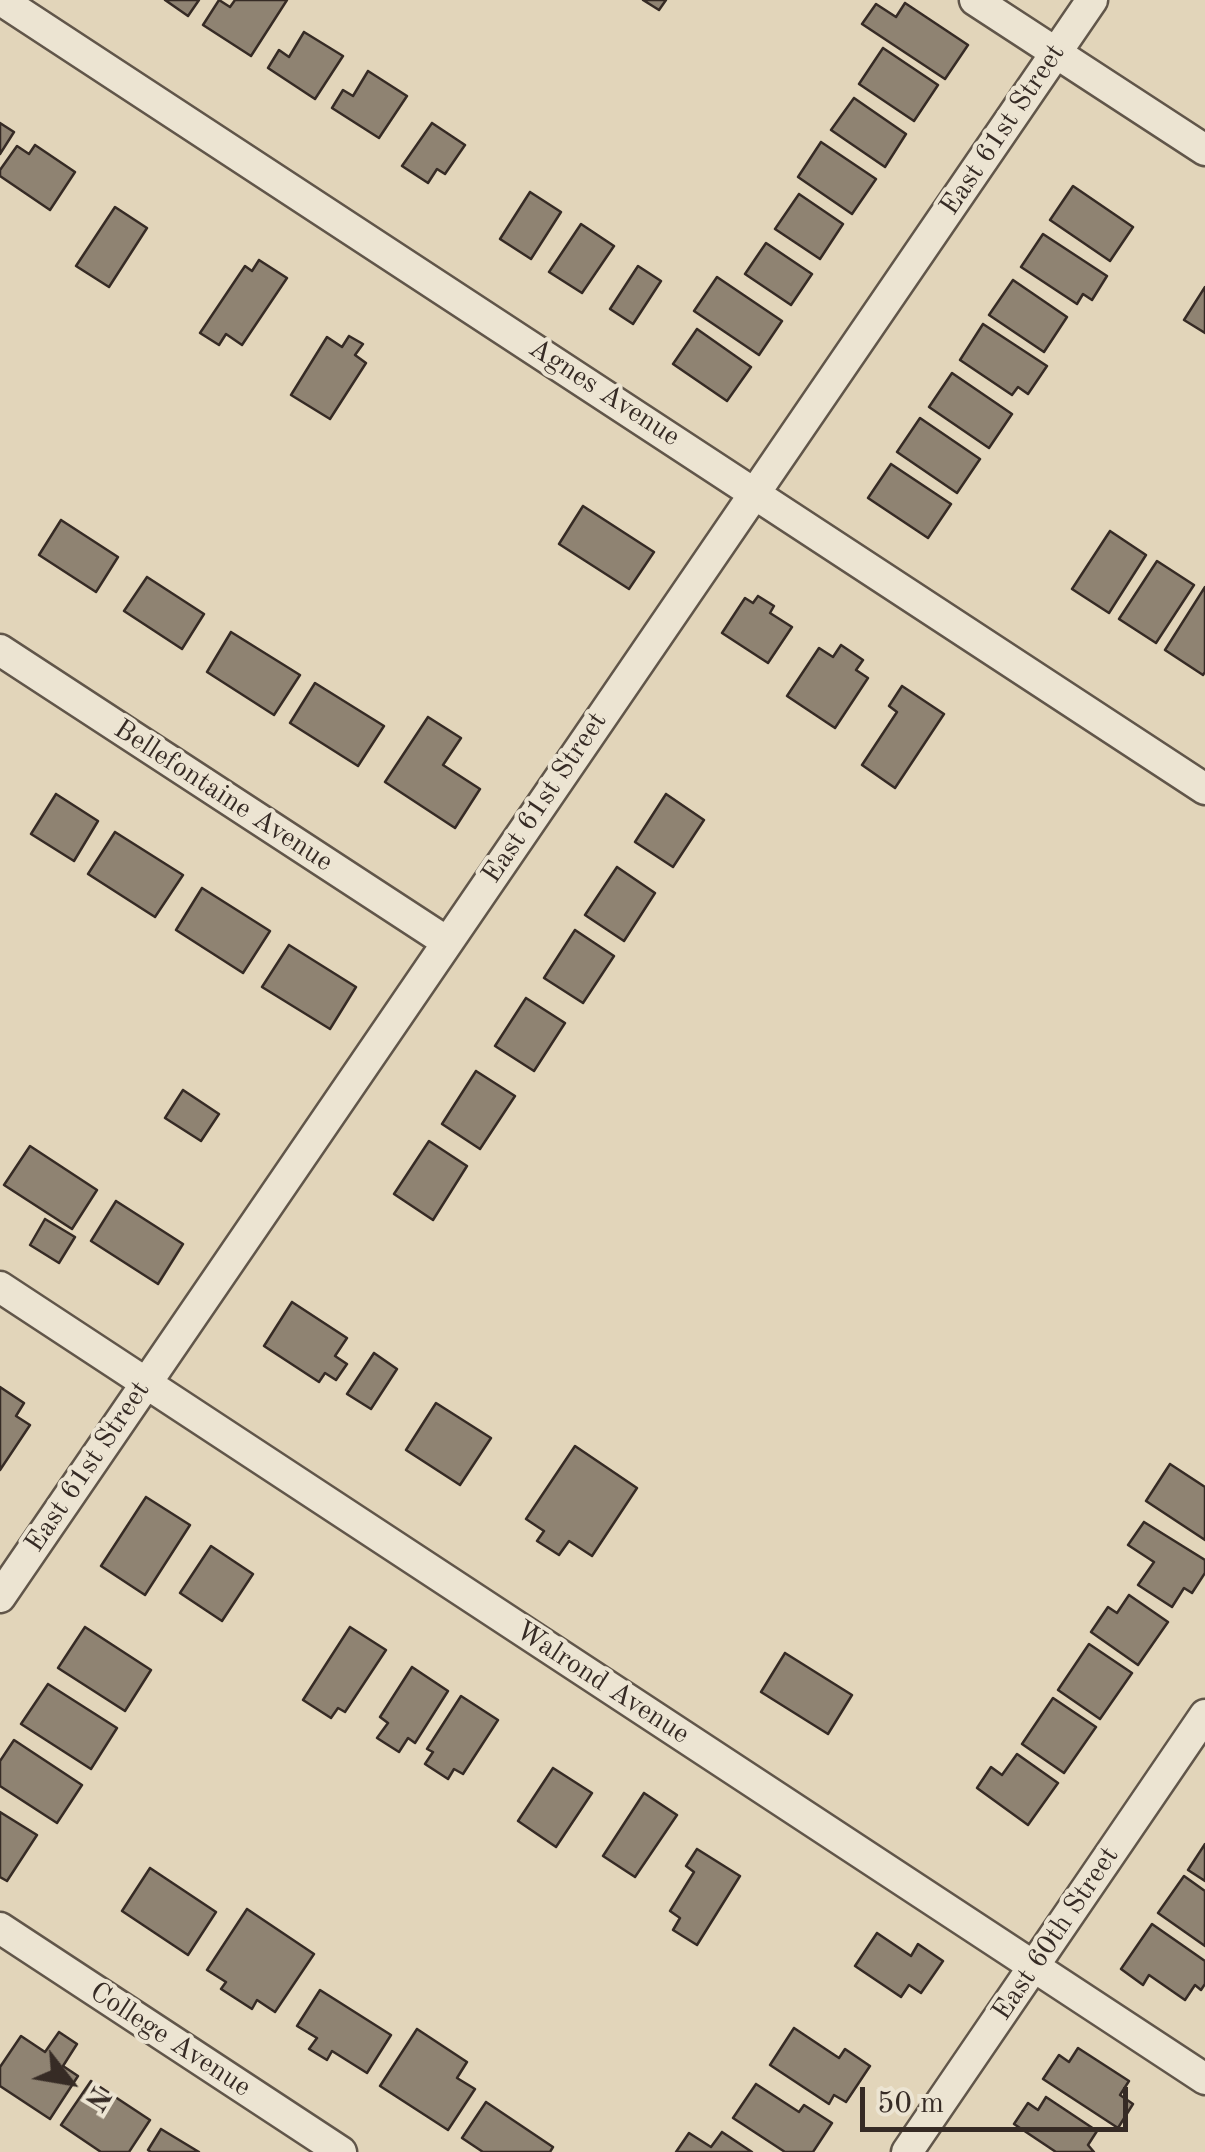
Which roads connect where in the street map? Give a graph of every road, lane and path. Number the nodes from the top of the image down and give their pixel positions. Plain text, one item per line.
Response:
1 (1, 0) edge
2 (975, 0) edge
3 (1092, 0) edge
4 (1056, 52) junction
5 (1205, 150) edge
6 (755, 492) junction
7 (0, 650) edge
8 (1205, 789) edge
9 (447, 942) junction
10 (0, 1287) edge
11 (146, 1383) junction
12 (0, 1598) edge
13 (1205, 1715) edge
14 (0, 1928) edge
15 (1034, 1967) junction
16 (1205, 2079) edge
17 (340, 2152) edge
18 (906, 2152) edge

1 - 6 street, Agnes Avenue
2 - 4 street
3 - 4 street, East 61st Street
4 - 5 street
4 - 6 street, East 61st Street
6 - 8 street, Agnes Avenue
6 - 9 street, East 61st Street
7 - 9 street, Bellefontaine Avenue
9 - 11 street, East 61st Street
10 - 11 street, Walrond Avenue
11 - 12 street, East 61st Street
11 - 15 street, Walrond Avenue
13 - 15 street, East 60th Street
14 - 17 street, College Avenue
15 - 16 street, Walrond Avenue
15 - 18 street, East 60th Street

